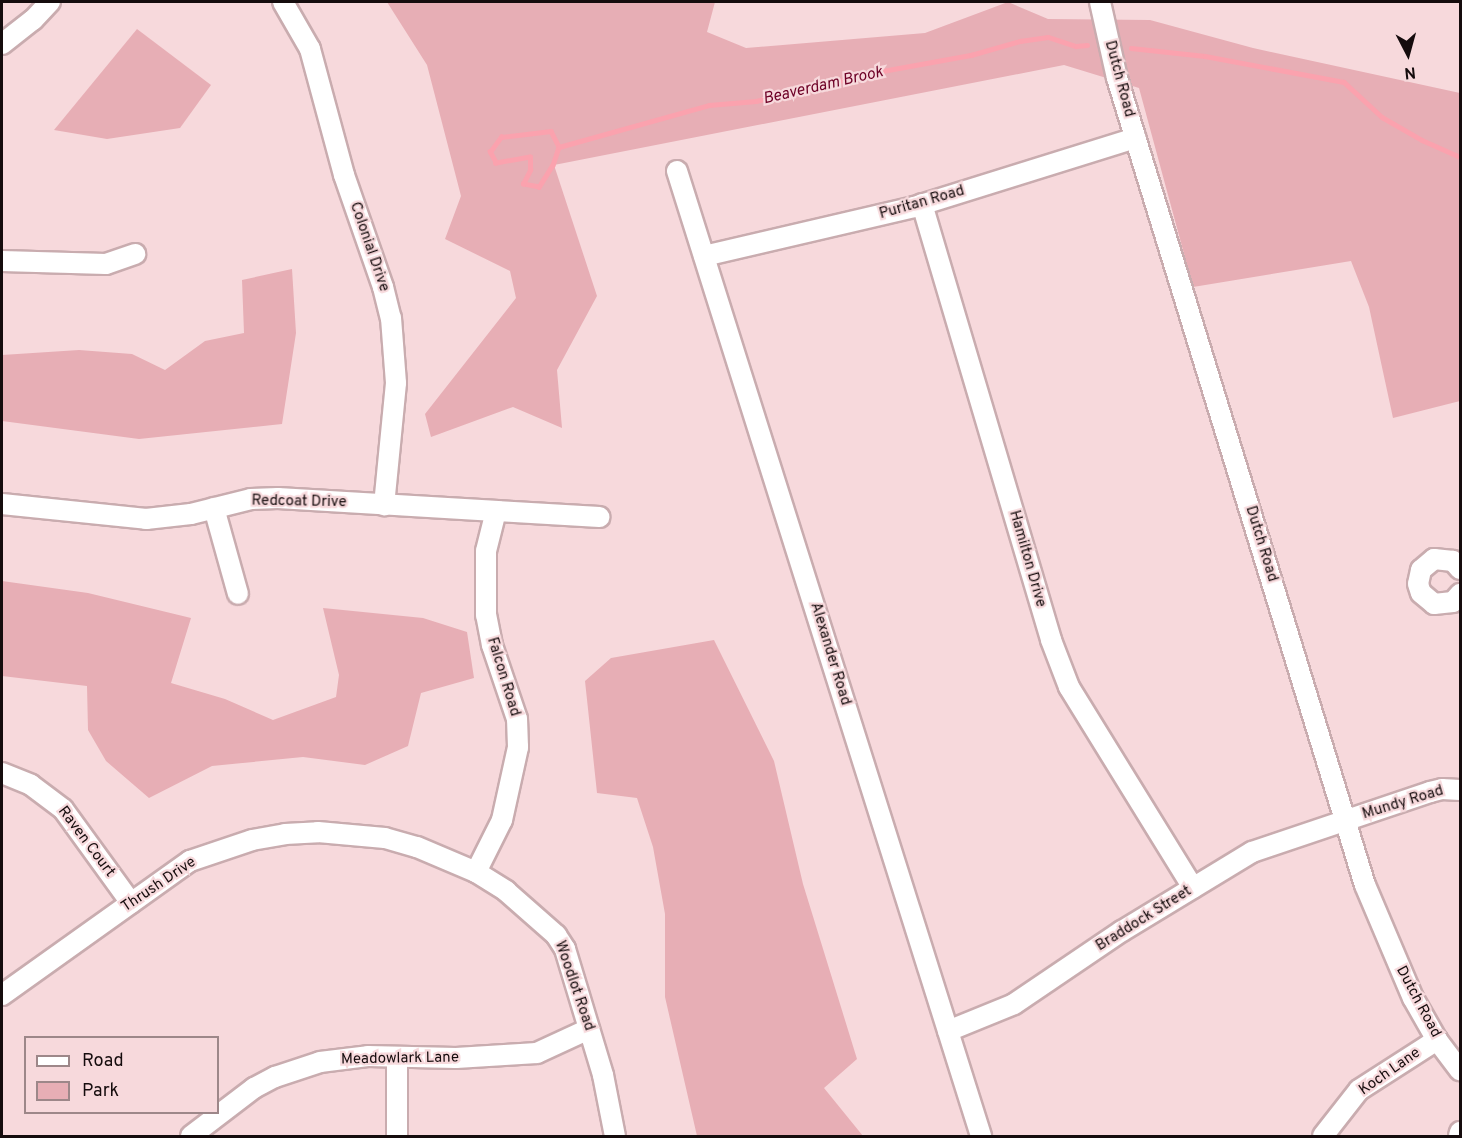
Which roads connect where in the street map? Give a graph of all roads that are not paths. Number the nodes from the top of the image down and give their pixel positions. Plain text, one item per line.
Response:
1 (50, 2) edge
2 (283, 2) edge
3 (1100, 2) edge
4 (2, 44) edge
5 (1135, 138) junction
6 (677, 171) dead end
7 (922, 204) junction
8 (135, 254) dead end
9 (704, 256) junction
10 (2, 261) edge
11 (2, 504) edge
12 (384, 505) junction
13 (214, 508) junction
14 (496, 511) junction
15 (599, 517) dead end
16 (1461, 569) edge
17 (238, 594) dead end
18 (1461, 594) edge
19 (2, 774) edge
20 (1461, 790) edge
21 (1346, 820) junction
22 (476, 872) junction
23 (1192, 888) junction
24 (131, 903) junction
25 (2, 995) edge
26 (589, 1029) junction
27 (948, 1031) junction
28 (1437, 1040) junction
29 (396, 1058) junction
30 (1461, 1070) edge
31 (1461, 1132) edge
32 (191, 1137) edge
33 (397, 1137) edge
34 (615, 1137) edge
35 (981, 1137) edge
36 (1323, 1137) edge
37 (1459, 1137) edge

1 - 4 street
2 - 12 street, Colonial Drive
3 - 5 street, Dutch Road
5 - 7 street, Puritan Road
5 - 21 street, Dutch Road
6 - 9 street, Alexander Road
7 - 9 street, Puritan Road
7 - 23 street, Hamilton Drive
8 - 10 street
9 - 27 street, Alexander Road
11 - 13 street, Redcoat Drive
12 - 13 street, Redcoat Drive
12 - 14 street, Redcoat Drive
13 - 17 street
14 - 15 street, Redcoat Drive
14 - 22 street, Falcon Road
16 - 18 street
19 - 24 street, Raven Court
20 - 21 street, Mundy Road
21 - 23 street, Braddock Street
21 - 28 street, Dutch Road
22 - 24 street, Thrush Drive
22 - 26 street, Woodlot Road
23 - 27 street, Braddock Street
24 - 25 street, Thrush Drive
26 - 29 street, Meadowlark Lane
26 - 34 street, Woodlot Road
27 - 35 street, Alexander Road
28 - 30 street, Dutch Road
28 - 36 street, Koch Lane
29 - 32 street, Meadowlark Lane
29 - 33 street
31 - 37 street

